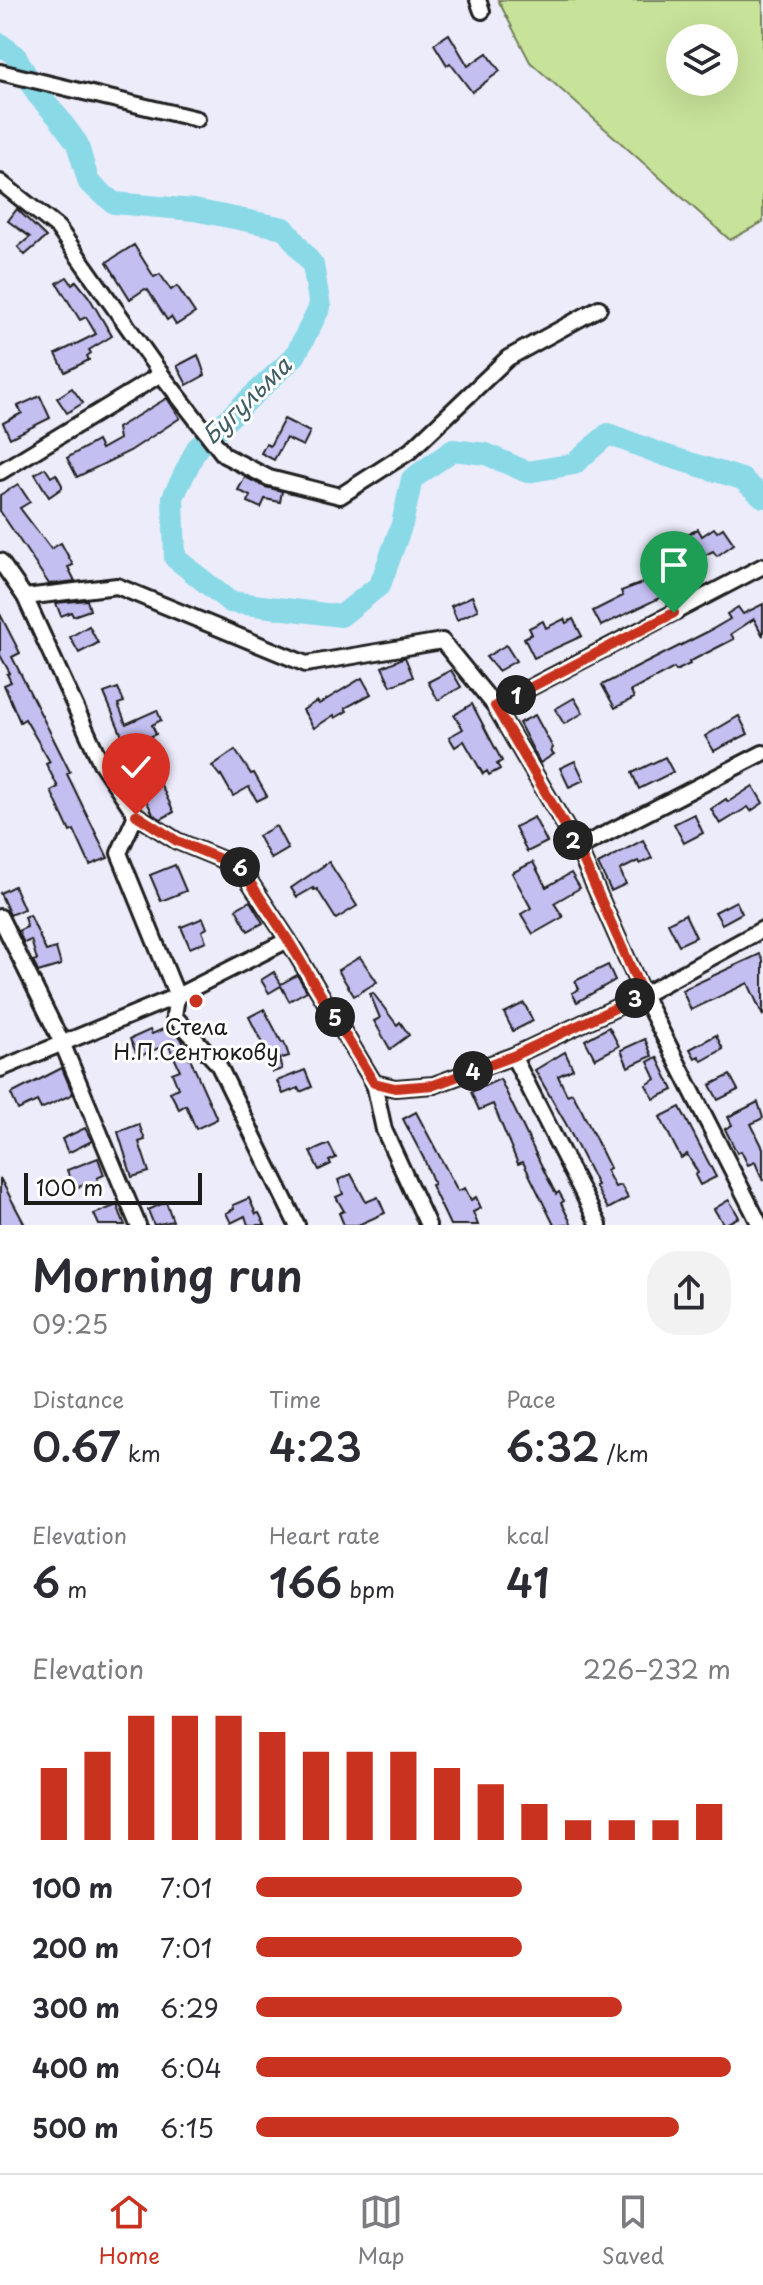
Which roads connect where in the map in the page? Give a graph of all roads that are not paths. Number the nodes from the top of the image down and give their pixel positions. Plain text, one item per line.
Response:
1 (0, 72) edge
2 (197, 119) dead end
3 (0, 182) edge
4 (599, 308) dead end
5 (161, 374) junction
6 (0, 472) edge
7 (0, 561) edge
8 (763, 566) edge
9 (25, 597) junction
10 (495, 706) junction
11 (763, 753) edge
12 (136, 815) junction
13 (578, 848) junction
14 (0, 917) edge
15 (762, 933) edge
16 (288, 940) junction
17 (643, 995) junction
18 (177, 996) junction
19 (63, 1045) junction
20 (513, 1056) junction
21 (0, 1069) edge
22 (374, 1083) junction
23 (138, 1225) edge
24 (297, 1225) edge
25 (428, 1225) edge
26 (599, 1225) edge
27 (760, 1225) edge

1 - 2 street
3 - 5 street
4 - 5 street
5 - 6 street
7 - 9 street
8 - 10 street
9 - 10 street
9 - 12 street
10 - 13 street
11 - 13 street
12 - 16 street
12 - 18 street
13 - 17 street
14 - 19 street
15 - 17 street
16 - 18 street
16 - 22 street
17 - 20 street
17 - 27 street
18 - 19 street
18 - 24 street
19 - 21 street
19 - 23 street
20 - 22 street
20 - 26 street
22 - 25 street

